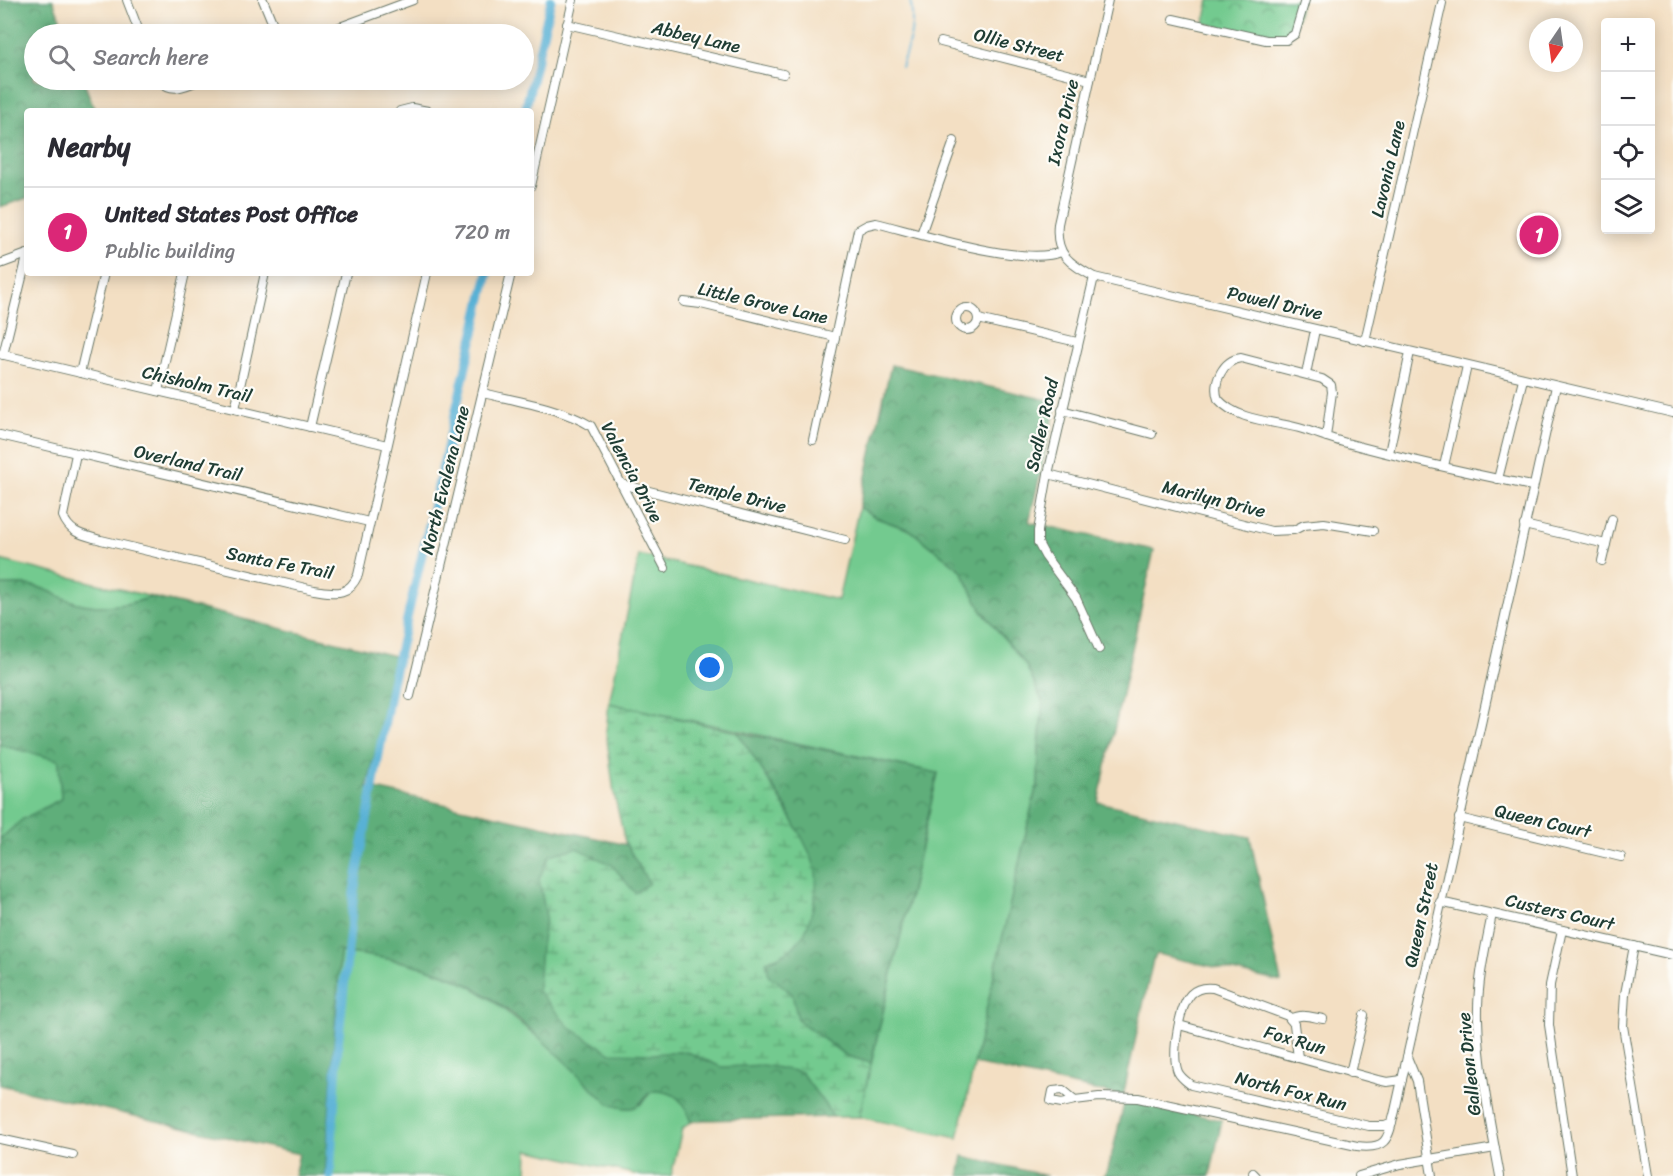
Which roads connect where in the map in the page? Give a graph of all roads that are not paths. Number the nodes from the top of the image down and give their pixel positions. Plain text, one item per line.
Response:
1 (127, 0) edge
2 (263, 0) edge
3 (413, 0) edge
4 (573, 0) edge
5 (1107, 0) edge
6 (1305, 0) edge
7 (1442, 3) dead end
8 (1173, 19) dead end
9 (136, 24) edge
10 (273, 24) edge
11 (348, 24) edge
12 (567, 24) junction
13 (940, 42) dead end
14 (783, 74) dead end
15 (1090, 80) junction
16 (954, 141) dead end
17 (534, 172) edge
18 (921, 234) junction
19 (1061, 252) junction
20 (24, 257) edge
21 (0, 264) edge
22 (24, 268) edge
23 (103, 276) edge
24 (183, 276) edge
25 (264, 276) edge
26 (345, 276) edge
27 (426, 276) edge
28 (510, 276) edge
29 (1094, 278) junction
30 (684, 302) dead end
31 (978, 320) dead end
32 (1315, 330) junction
33 (835, 337) junction
34 (1365, 341) junction
35 (1077, 342) junction
36 (1410, 352) junction
37 (2, 355) edge
38 (1467, 366) junction
39 (80, 373) junction
40 (1306, 374) junction
41 (1523, 379) junction
42 (1556, 386) junction
43 (158, 391) junction
44 (483, 393) junction
45 (235, 409) junction
46 (1062, 410) junction
47 (1673, 414) edge
48 (310, 427) junction
49 (1152, 434) dead end
50 (0, 435) edge
51 (1326, 437) junction
52 (813, 440) dead end
53 (387, 445) junction
54 (1389, 453) junction
55 (76, 454) junction
56 (1444, 466) junction
57 (1048, 474) junction
58 (1498, 479) junction
59 (621, 484) junction
60 (1532, 486) junction
61 (1612, 519) dead end
62 (369, 522) junction
63 (1524, 525) junction
64 (1373, 531) dead end
65 (845, 540) dead end
66 (1606, 544) junction
67 (1602, 561) dead end
68 (665, 568) dead end
69 (1099, 649) dead end
70 (410, 696) dead end
71 (1459, 818) junction
72 (1621, 856) dead end
73 (1440, 902) junction
74 (1492, 914) junction
75 (1562, 930) junction
76 (1634, 946) junction
77 (1673, 954) edge
78 (1365, 1015) dead end
79 (1290, 1019) junction
80 (1323, 1020) dead end
81 (1179, 1025) junction
82 (1407, 1056) junction
83 (1298, 1058) junction
84 (1350, 1073) junction
85 (1402, 1080) junction
86 (1075, 1100) dead end
87 (1392, 1122) junction
88 (0, 1139) edge
89 (1495, 1148) junction
90 (73, 1155) dead end
91 (1429, 1158) junction
92 (1359, 1176) edge
93 (1432, 1176) edge
94 (1500, 1176) edge
95 (1572, 1176) edge
96 (1648, 1176) edge

1 - 9 street
2 - 10 street
3 - 11 street
4 - 12 street
5 - 15 street, Ixora Drive
6 - 8 street
7 - 34 street, Lavonia Lane
12 - 14 street, Abbey Lane
12 - 17 street
13 - 15 street, Ollie Street
15 - 19 street, Ixora Drive
16 - 18 street
18 - 19 street
18 - 33 street, Little Grove Lane
19 - 29 street, Powell Drive
20 - 21 street
22 - 37 street
23 - 39 street
24 - 43 street
25 - 45 street
26 - 48 street
27 - 53 street, Santa Fe Trail
28 - 44 street, North Evalena Lane
29 - 32 street, Powell Drive
29 - 35 street, Sadler Road
30 - 33 street, Little Grove Lane
31 - 35 street
32 - 34 street, Powell Drive
32 - 40 street
33 - 52 street, Little Grove Lane
34 - 36 street, Powell Drive
35 - 46 street, Sadler Road
36 - 38 street, Powell Drive
36 - 54 street
37 - 39 street, Chisholm Trail
38 - 41 street, Powell Drive
38 - 56 street
39 - 43 street, Chisholm Trail
40 - 51 street
40 - 51 street
41 - 42 street, Powell Drive
41 - 58 street
42 - 47 street, Powell Drive
42 - 60 street, Queen Street
43 - 45 street, Chisholm Trail
44 - 59 street, Valencia Drive
44 - 70 street, North Evalena Lane
45 - 48 street, Chisholm Trail
46 - 49 street
46 - 57 street, Sadler Road
48 - 53 street, Chisholm Trail
50 - 55 street, Overland Trail
51 - 54 street
53 - 62 street, Santa Fe Trail
54 - 56 street
55 - 62 street, Overland Trail
55 - 62 street, Santa Fe Trail
56 - 58 street
57 - 64 street, Marilyn Drive
57 - 69 street, Sadler Road
58 - 60 street
59 - 65 street, Temple Drive
59 - 68 street, Valencia Drive
60 - 63 street, Queen Street
61 - 66 street
63 - 66 street
63 - 71 street, Queen Street
66 - 67 street
71 - 72 street, Queen Court
71 - 73 street, Queen Street
73 - 74 street, Custers Court
73 - 82 street, Queen Street
74 - 75 street, Custers Court
74 - 89 street, Galleon Drive
75 - 76 street, Custers Court
75 - 95 street
76 - 77 street, Custers Court
76 - 96 street
78 - 84 street
79 - 80 street
79 - 81 street
79 - 83 street
81 - 83 street, Fox Run
81 - 87 street, North Fox Run
82 - 85 street, Queen Street
82 - 91 street
83 - 84 street, Fox Run
84 - 85 street, Fox Run
85 - 87 street, Queen Street
86 - 87 street, Queen Street
88 - 90 street
89 - 91 street
89 - 94 street, Galleon Drive
91 - 92 street
91 - 93 street

